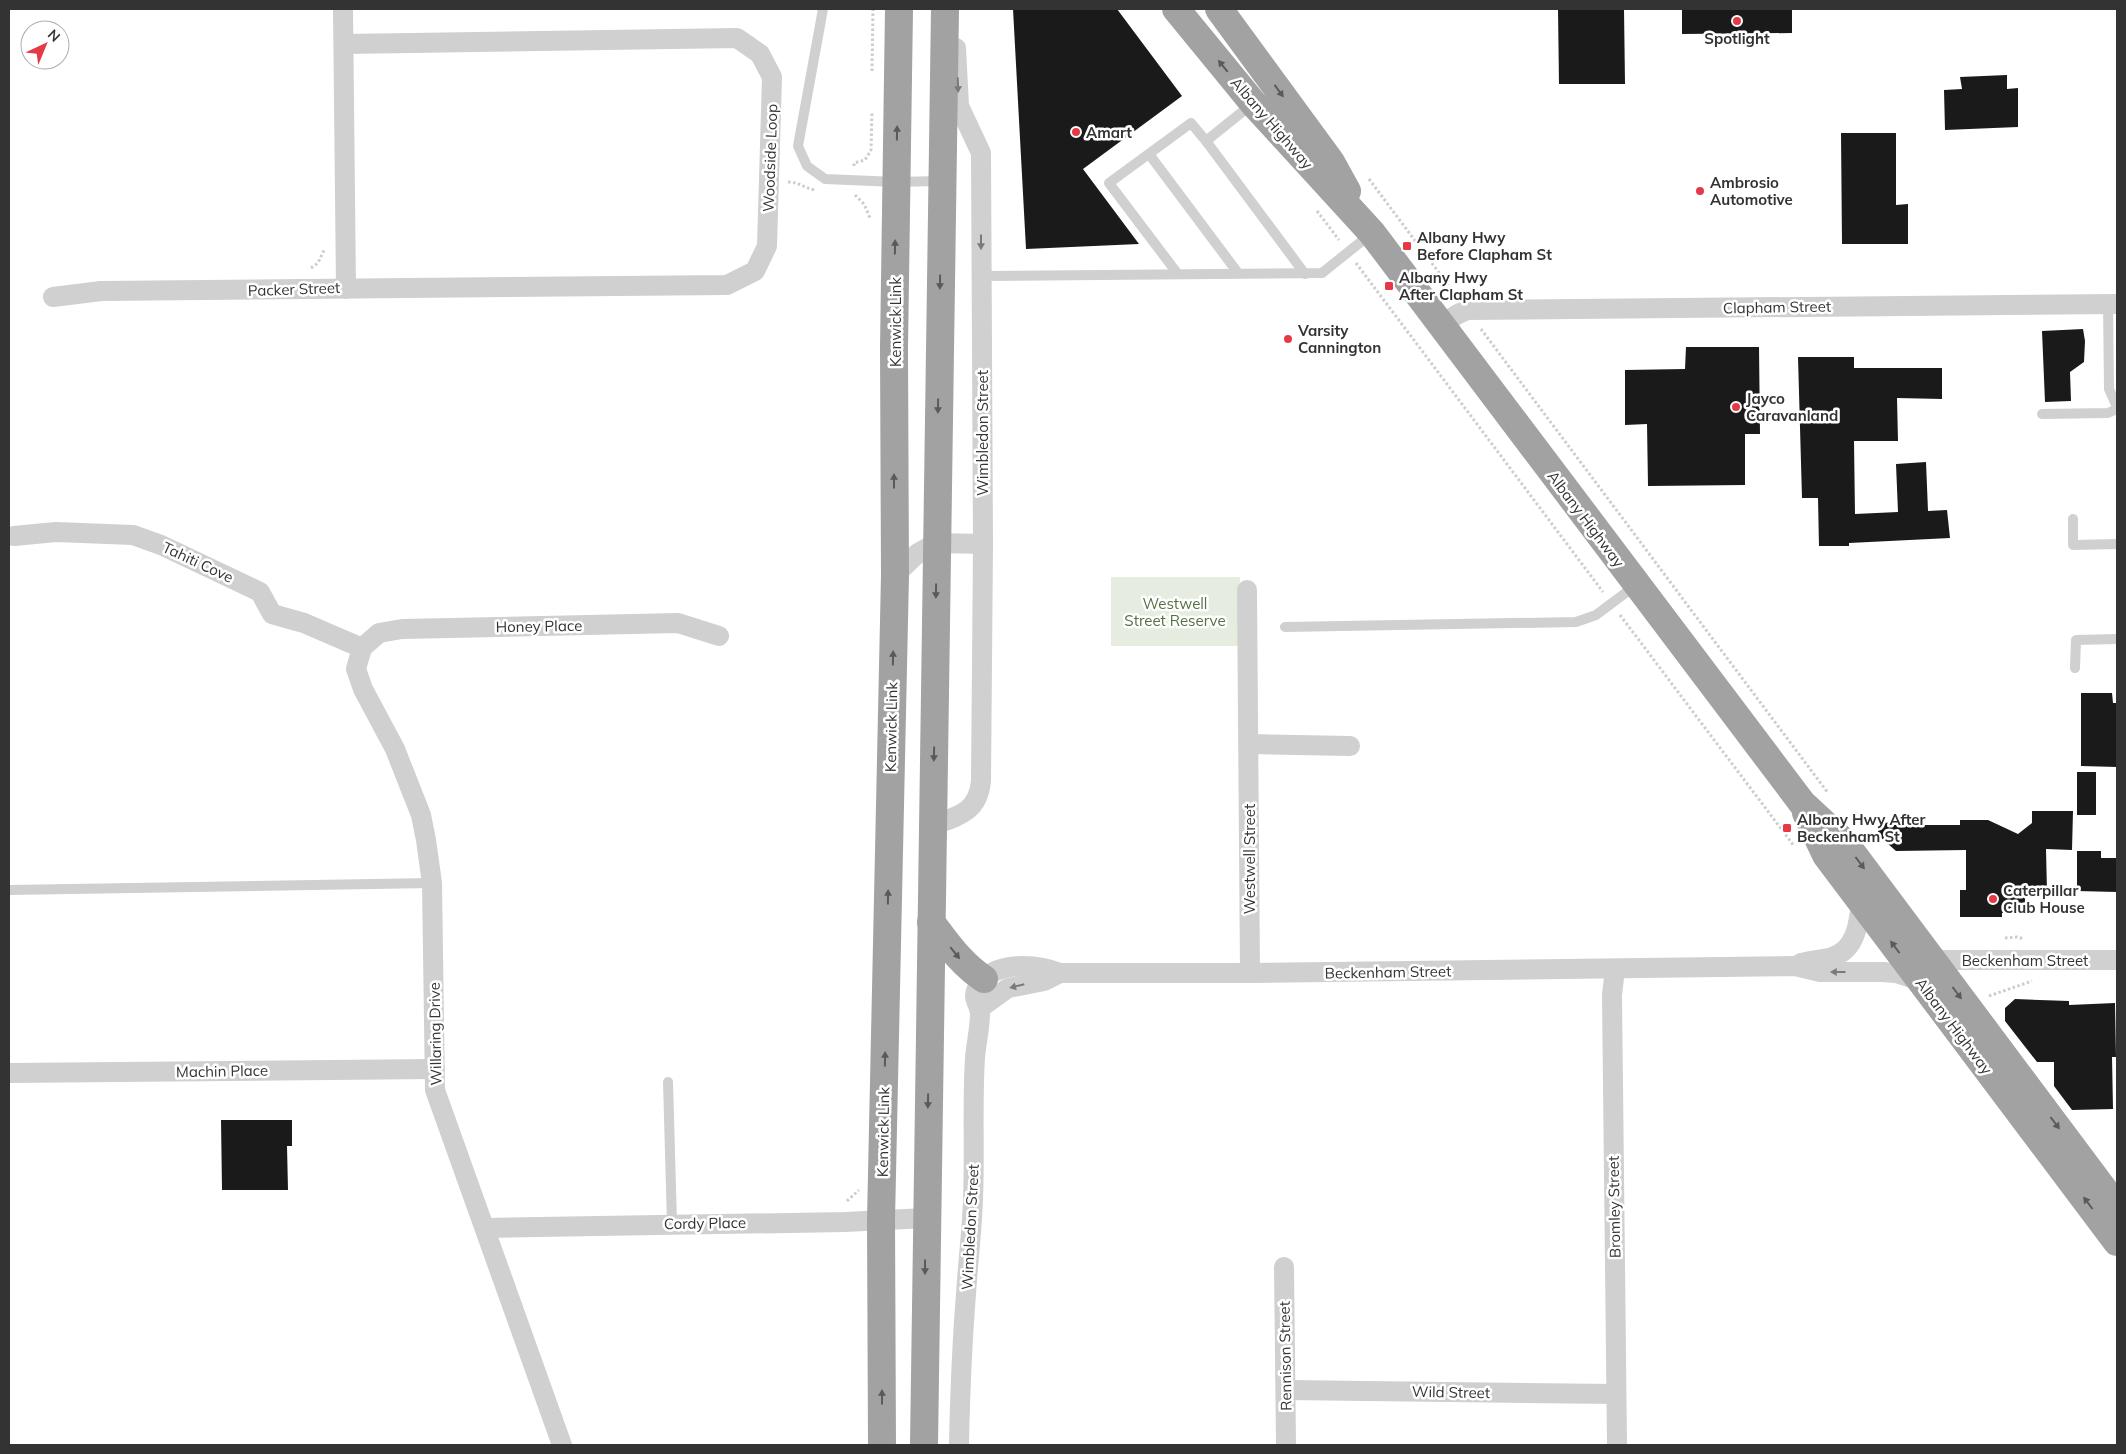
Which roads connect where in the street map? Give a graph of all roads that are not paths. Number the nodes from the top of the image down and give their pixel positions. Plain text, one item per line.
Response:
1 (343, 9) edge
2 (823, 9) edge
3 (899, 9) edge
4 (1176, 9) edge
5 (1219, 9) edge
6 (945, 15) edge
7 (344, 44) junction
8 (1253, 103) junction
9 (1206, 141) junction
10 (1149, 154) junction
11 (941, 181) junction
12 (896, 182) junction
13 (1372, 233) junction
14 (1177, 273) junction
15 (1238, 273) junction
16 (1305, 274) junction
17 (982, 276) junction
18 (346, 290) junction
19 (53, 297) dead end
20 (2113, 304) edge
21 (1441, 326) junction
22 (2117, 408) edge
23 (2042, 414) dead end
24 (2073, 519) dead end
25 (11, 531) edge
26 (936, 543) junction
27 (983, 544) junction
28 (2117, 544) edge
29 (894, 575) junction
30 (1636, 585) junction
31 (1247, 590) dead end
32 (1285, 627) dead end
33 (720, 636) dead end
34 (2117, 639) edge
35 (362, 648) junction
36 (2076, 668) dead end
37 (1249, 744) junction
38 (1350, 746) dead end
39 (1802, 803) junction
40 (933, 824) junction
41 (432, 882) junction
42 (9, 890) edge
43 (1861, 902) junction
44 (931, 922) junction
45 (2117, 960) edge
46 (1795, 966) junction
47 (1615, 969) junction
48 (1927, 971) junction
49 (1060, 973) junction
50 (1250, 973) junction
51 (984, 978) junction
52 (979, 1009) junction
53 (435, 1069) junction
54 (9, 1073) edge
55 (668, 1082) dead end
56 (2117, 1206) edge
57 (926, 1218) junction
58 (881, 1220) junction
59 (672, 1223) junction
60 (484, 1228) junction
61 (2117, 1242) edge
62 (1284, 1267) dead end
63 (1286, 1390) junction
64 (1616, 1394) junction
65 (562, 1445) edge
66 (882, 1445) edge
67 (924, 1445) edge
68 (959, 1445) edge
69 (1286, 1445) edge
70 (1617, 1445) edge

1 - 7 street, Packer Street
2 - 12 lane
12 -> 3 highway, Kenwick Link
8 -> 4 highway, Albany Highway
5 -> 13 highway, Albany Highway
6 - 11 highway
6 -> 17 street, Wimbledon Street
7 - 18 street, Packer Street
7 - 18 street, Woodside Loop
8 - 9 lane
8 - 13 highway, Albany Highway
9 - 10 lane
9 - 16 lane
10 - 14 lane
10 - 15 lane
11 - 12 lane
11 -> 26 highway
29 -> 12 highway, Kenwick Link
13 - 16 lane
13 - 21 highway, Albany Highway
14 - 15 lane
14 - 17 lane
15 - 16 lane
17 - 27 street, Wimbledon Street
18 - 19 street, Packer Street
20 - 21 street, Clapham Street
20 - 22 lane
21 - 30 highway, Albany Highway
22 - 23 lane
24 - 28 lane
25 - 35 street, Tahiti Cove
26 - 27 street
26 - 29 street
26 -> 40 highway
27 - 40 street, Wimbledon Street
58 -> 29 highway, Kenwick Link
30 - 32 lane
30 - 39 highway, Albany Highway
31 - 37 street, Westwell Street
33 - 35 street, Honey Place
34 - 36 lane
35 - 41 street, Willaring Drive
37 - 38 street
37 - 50 street, Westwell Street
39 - 43 highway, Albany Highway
39 -> 48 highway, Albany Highway
40 - 44 highway
41 - 42 lane
41 - 53 street, Willaring Drive
43 - 46 street, Beckenham Street
48 -> 43 highway, Albany Highway
44 -> 51 highway
44 -> 57 highway
45 - 48 street, Beckenham Street
46 - 47 street, Beckenham Street
48 -> 46 street, Beckenham Street
47 - 50 street, Beckenham Street
47 - 64 street, Bromley Street
48 -> 56 highway, Albany Highway
61 -> 48 highway, Albany Highway
49 - 50 street, Beckenham Street
49 - 51 street, Beckenham Street
49 -> 52 street
51 - 52 street, Wimbledon Street
52 - 68 street, Wimbledon Street
53 - 54 street, Machin Place
53 - 60 street, Willaring Drive
55 - 59 lane
57 - 58 street, Cordy Place
57 -> 67 highway
58 - 59 street, Cordy Place
66 -> 58 highway, Kenwick Link
59 - 60 street, Cordy Place
60 - 65 street, Willaring Drive
62 - 63 street, Rennison Street
63 - 64 street, Wild Street
63 - 69 street, Rennison Street
64 - 70 street, Bromley Street

